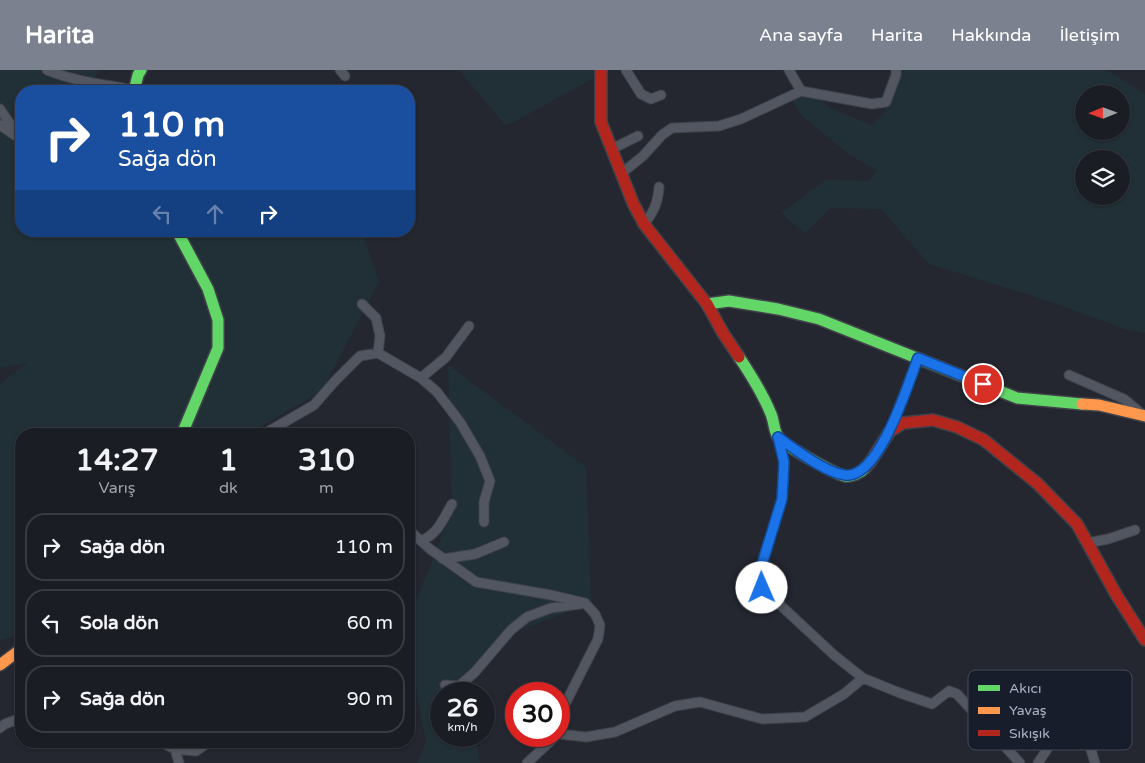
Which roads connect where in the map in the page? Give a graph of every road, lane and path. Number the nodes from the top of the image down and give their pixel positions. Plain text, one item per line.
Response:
1 (47, 70) edge
2 (141, 70) edge
3 (601, 70) edge
4 (626, 70) edge
5 (789, 70) edge
6 (896, 70) edge
7 (110, 85) edge
8 (136, 85) edge
9 (801, 91) junction
10 (662, 95) dead end
11 (0, 109) edge
12 (0, 125) edge
13 (15, 131) edge
14 (15, 136) edge
15 (638, 136) dead end
16 (612, 149) junction
17 (622, 173) junction
18 (659, 186) dead end
19 (644, 224) junction
20 (180, 237) edge
21 (362, 304) dead end
22 (707, 304) junction
23 (469, 326) dead end
24 (378, 353) junction
25 (918, 358) junction
26 (1069, 376) dead end
27 (421, 378) junction
28 (1145, 416) edge
29 (185, 428) edge
30 (274, 428) edge
31 (890, 431) junction
32 (778, 437) junction
33 (452, 504) dead end
34 (484, 522) dead end
35 (1134, 530) dead end
36 (415, 536) edge
37 (421, 541) junction
38 (504, 542) dead end
39 (1087, 543) junction
40 (443, 559) junction
41 (586, 603) junction
42 (1145, 640) edge
43 (15, 654) edge
44 (0, 665) edge
45 (863, 678) junction
46 (464, 682) edge
47 (570, 694) edge
48 (968, 706) edge
49 (15, 720) edge
50 (0, 728) edge
51 (570, 736) edge
52 (544, 747) edge
53 (200, 748) edge
54 (175, 749) joint
55 (1008, 750) edge
56 (1047, 750) edge
57 (1090, 750) edge
58 (1094, 762) edge
59 (178, 763) edge
60 (527, 763) edge
61 (1020, 763) edge
62 (1038, 763) edge

1 - 7 street
2 - 8 street
3 - 16 street
4 - 10 street
5 - 9 street
6 - 9 street
9 - 17 street
11 - 13 street
12 - 14 street
15 - 16 street
16 - 17 street
17 - 19 street
18 - 19 street
19 - 22 street
20 - 29 street
21 - 24 street
22 - 25 street
22 - 32 street
23 - 27 street
24 - 27 street
24 - 30 street
25 - 28 street
25 - 31 street
26 - 28 street
27 - 34 street
31 - 32 street
31 - 39 street
32 - 45 street
33 - 37 street
35 - 39 street
36 - 37 street
37 - 40 street
38 - 40 street
39 - 42 street
40 - 41 street
41 - 46 street
41 - 47 street
43 - 44 street
45 - 48 street
45 - 51 street
49 - 50 street
52 - 60 street
53 - 54 street
54 - 59 street
55 - 61 street
56 - 62 street
57 - 58 street

